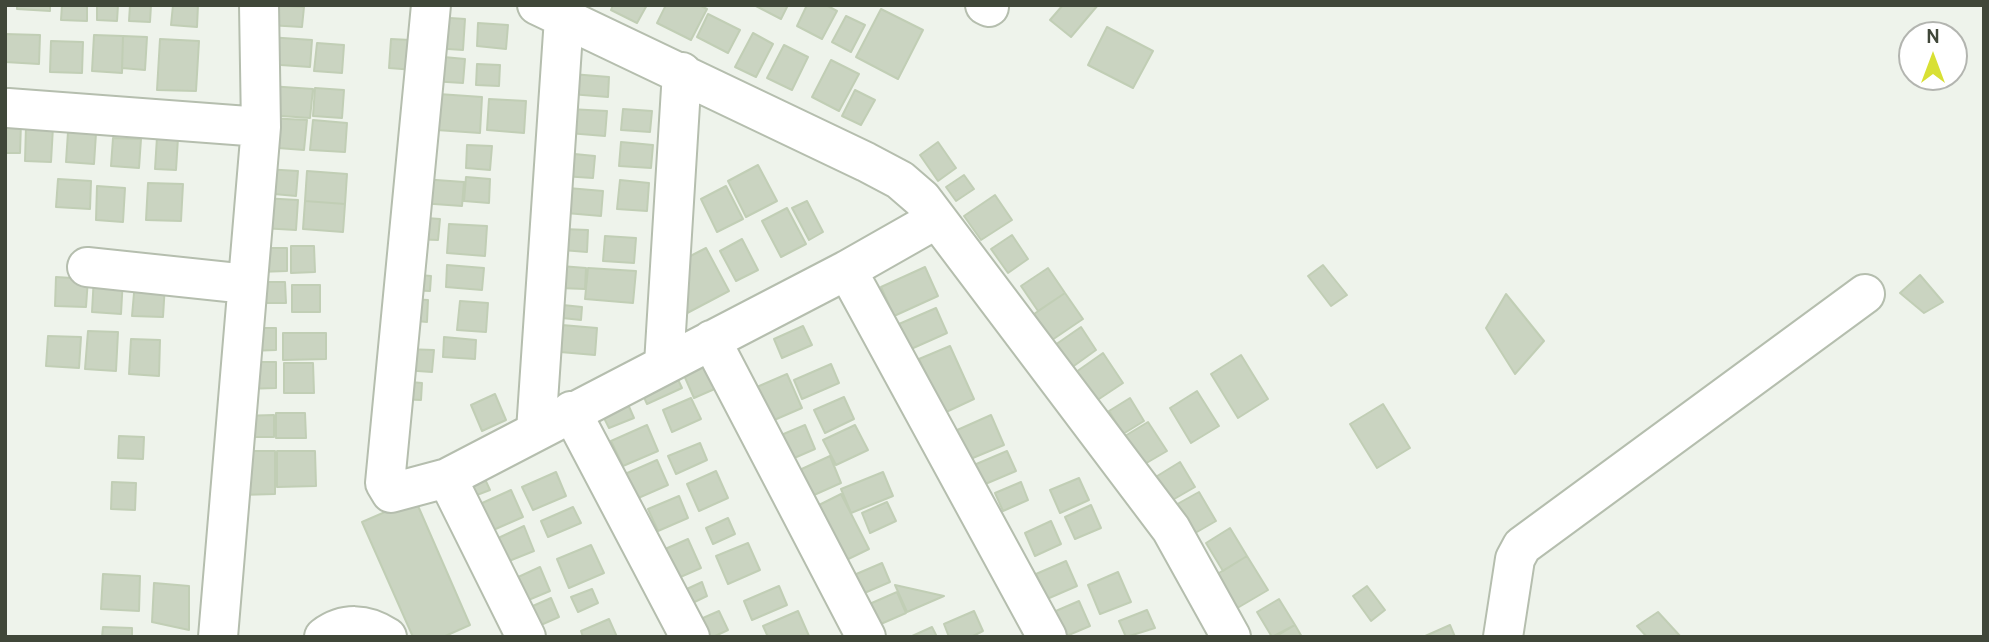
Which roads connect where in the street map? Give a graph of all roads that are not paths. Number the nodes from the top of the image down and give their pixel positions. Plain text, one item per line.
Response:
1 (259, 5) edge
2 (431, 5) edge
3 (551, 12) edge
4 (682, 72) junction
5 (8, 107) dead end
6 (261, 127) junction
7 (934, 220) junction
8 (87, 267) dead end
9 (847, 270) junction
10 (247, 284) junction
11 (1865, 294) dead end
12 (711, 340) junction
13 (664, 364) junction
14 (571, 411) junction
15 (536, 430) junction
16 (447, 478) junction
17 (218, 637) edge
18 (324, 637) edge
19 (387, 637) edge
20 (526, 637) edge
21 (690, 637) edge
22 (866, 637) edge
23 (1048, 637) edge
24 (1231, 637) edge
25 (1503, 637) edge

1 - 6 street
2 - 16 street
3 - 4 street
3 - 15 street
4 - 7 street
4 - 13 street
5 - 6 street
6 - 10 street
7 - 9 street
7 - 24 street
8 - 10 street
9 - 12 street
9 - 23 street
10 - 17 street
11 - 25 street
12 - 13 street
12 - 22 street
13 - 14 street
14 - 15 street
14 - 21 street
15 - 16 street
16 - 20 street
18 - 19 street

